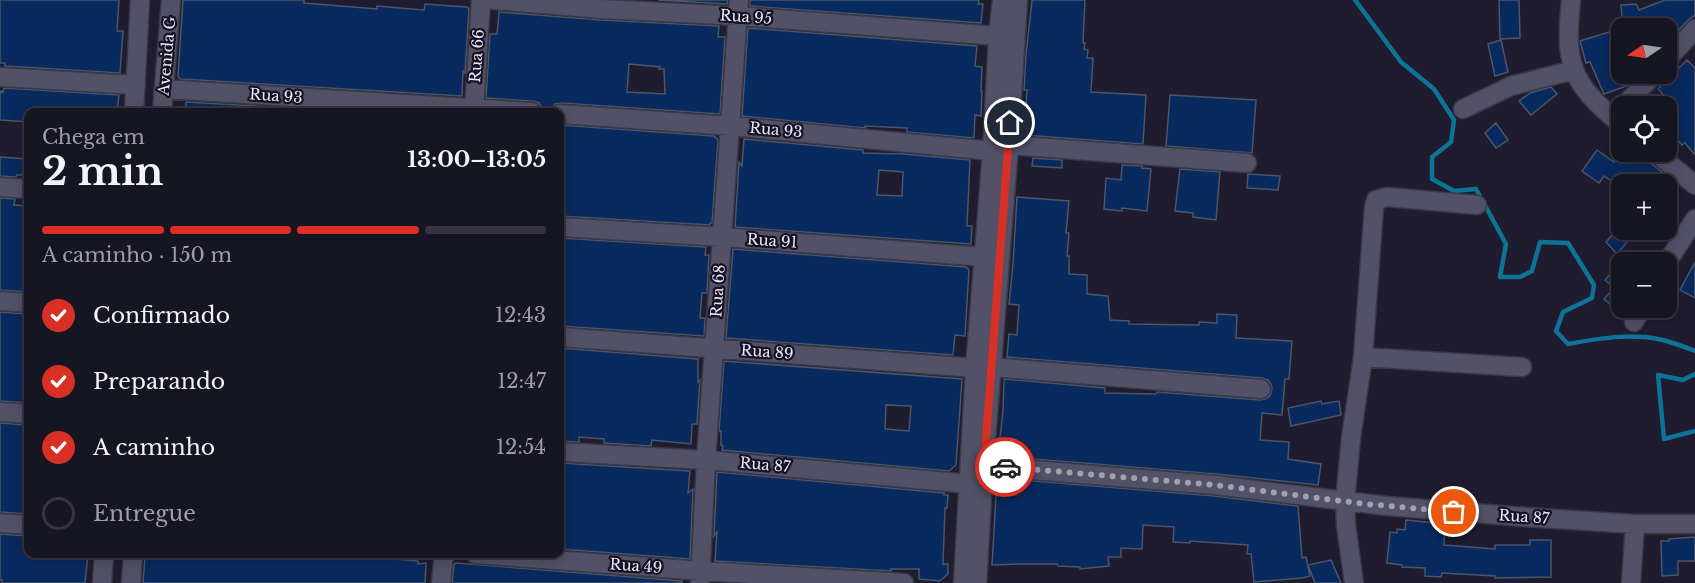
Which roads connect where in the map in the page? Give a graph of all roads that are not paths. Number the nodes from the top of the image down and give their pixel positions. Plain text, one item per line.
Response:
1 (140, 0) edge
2 (171, 0) edge
3 (481, 0) edge
4 (494, 0) edge
5 (1002, 0) edge
6 (1018, 0) edge
7 (1571, 0) edge
8 (739, 8) edge
9 (1695, 29) edge
10 (998, 36) junction
11 (1677, 49) edge
12 (1574, 70) junction
13 (0, 77) edge
14 (1646, 84) edge
15 (136, 85) junction
16 (164, 89) junction
17 (1636, 96) edge
18 (134, 108) edge
19 (162, 108) edge
20 (432, 108) edge
21 (474, 108) edge
22 (1463, 109) dead end
23 (1611, 111) edge
24 (564, 114) edge
25 (731, 126) junction
26 (1001, 148) junction
27 (1247, 162) dead end
28 (1667, 162) edge
29 (1695, 185) edge
30 (0, 187) edge
31 (24, 189) edge
32 (1477, 205) dead end
33 (1695, 219) edge
34 (564, 227) edge
35 (722, 237) junction
36 (1674, 252) edge
37 (985, 257) junction
38 (0, 301) edge
39 (24, 303) edge
40 (564, 336) edge
41 (715, 348) junction
42 (1363, 357) junction
43 (983, 367) junction
44 (1522, 367) dead end
45 (1261, 388) dead end
46 (0, 412) edge
47 (24, 414) edge
48 (564, 452) edge
49 (706, 460) junction
50 (984, 466) junction
51 (970, 484) junction
52 (1345, 501) junction
53 (0, 523) edge
54 (1635, 524) junction
55 (1695, 524) edge
56 (24, 525) edge
57 (104, 558) edge
58 (134, 558) edge
59 (444, 558) edge
60 (514, 558) edge
61 (701, 577) edge
62 (102, 583) edge
63 (131, 583) edge
64 (441, 583) edge
65 (904, 583) edge
66 (963, 583) edge
67 (977, 583) edge
68 (1354, 583) edge
69 (1631, 583) edge

1 - 15 street, Avenida G
2 - 16 street, Avenida G
3 - 21 street, Rua 66
4 - 8 street, Rua 95
5 - 10 street
6 - 26 street
7 - 12 street
8 - 10 street, Rua 95
8 - 25 street, Rua 68
9 - 11 street
10 - 26 street
12 - 22 street
12 - 23 street
13 - 15 street
14 - 17 street
15 - 18 street, Avenida G
16 - 19 street, Avenida G
16 - 20 street, Rua 93
24 - 25 street, Rua 93
25 - 26 street, Rua 93
25 - 35 street, Rua 68
26 - 27 street, Rua 93
26 - 37 street
26 - 43 street
28 - 29 street
30 - 31 street
32 - 42 street
33 - 36 street
34 - 35 street, Rua 91
35 - 37 street, Rua 91
35 - 41 street, Rua 68
37 - 43 street
38 - 39 street
40 - 41 street, Rua 89
41 - 43 street, Rua 89
41 - 49 street, Rua 68
42 - 44 street
42 - 52 street
43 - 45 street, Rua 89
43 - 50 street
43 - 51 street
46 - 47 street
48 - 49 street, Rua 87
49 - 51 street, Rua 87
49 - 61 street, Rua 68
50 - 52 street, Rua 87
50 - 67 street
51 - 66 street
52 - 54 street, Rua 87
52 - 68 street
53 - 56 street
54 - 55 street, Rua 87
54 - 69 street
57 - 62 street
58 - 63 street
59 - 64 street
60 - 61 street, Rua 49
61 - 65 street, Rua 49

